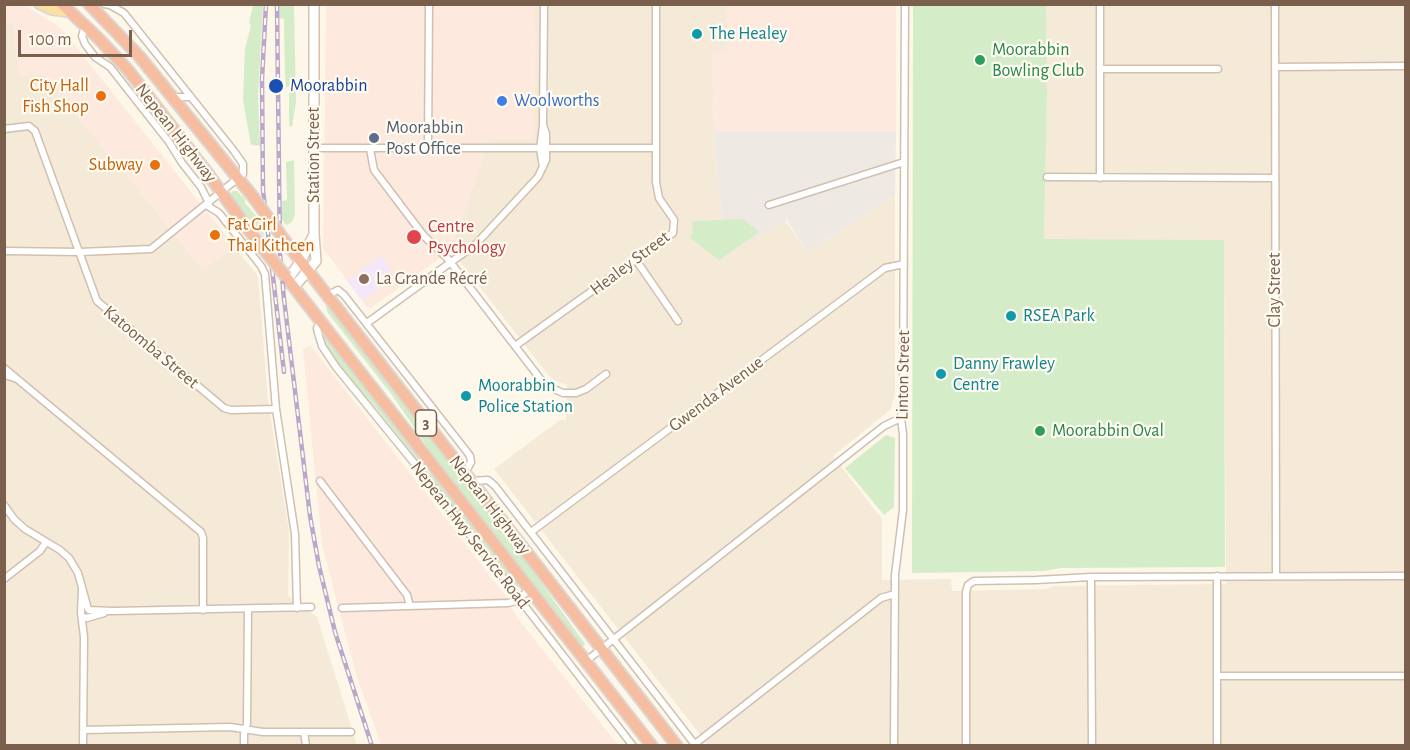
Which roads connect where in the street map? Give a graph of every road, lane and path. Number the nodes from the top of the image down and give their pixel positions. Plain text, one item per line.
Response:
1 (39, 4) edge
2 (89, 4) edge
3 (104, 4) edge
4 (314, 4) edge
5 (429, 4) edge
6 (544, 4) edge
7 (656, 4) edge
8 (905, 4) edge
9 (1100, 4) edge
10 (1275, 4) edge
11 (65, 8) edge
12 (85, 25) junction
13 (1406, 66) edge
14 (1275, 67) junction
15 (1100, 69) junction
16 (1218, 69) dead end
17 (173, 97) junction
18 (191, 97) junction
19 (4, 129) edge
20 (314, 148) junction
21 (656, 148) junction
22 (370, 149) junction
23 (428, 149) junction
24 (543, 149) junction
25 (904, 162) junction
26 (206, 170) junction
27 (1047, 177) dead end
28 (195, 178) junction
29 (1100, 178) junction
30 (1275, 178) junction
31 (239, 179) junction
32 (222, 192) junction
33 (208, 204) junction
34 (769, 205) dead end
35 (4, 252) edge
36 (80, 252) junction
37 (636, 260) junction
38 (450, 262) junction
39 (904, 264) junction
40 (305, 266) junction
41 (289, 281) junction
42 (328, 296) junction
43 (311, 309) junction
44 (321, 321) junction
45 (678, 321) dead end
46 (367, 323) junction
47 (515, 346) junction
48 (5, 372) edge
49 (606, 374) dead end
50 (276, 409) junction
51 (901, 418) junction
52 (436, 468) junction
53 (419, 469) junction
54 (468, 477) junction
55 (320, 480) dead end
56 (4, 506) edge
57 (531, 532) junction
58 (46, 542) junction
59 (1217, 576) junction
60 (1276, 576) junction
61 (1406, 576) edge
62 (1091, 577) junction
63 (4, 579) edge
64 (530, 589) junction
65 (895, 594) junction
66 (519, 598) junction
67 (410, 606) junction
68 (311, 607) dead end
69 (297, 608) junction
70 (342, 608) dead end
71 (248, 609) junction
72 (203, 610) junction
73 (87, 613) junction
74 (615, 639) junction
75 (602, 649) junction
76 (586, 661) junction
77 (1217, 676) junction
78 (1406, 676) edge
79 (246, 729) junction
80 (83, 730) junction
81 (304, 732) junction
82 (351, 732) dead end
83 (695, 745) edge
84 (83, 746) edge
85 (244, 746) edge
86 (306, 746) edge
87 (633, 746) edge
88 (652, 746) edge
89 (677, 746) edge
90 (894, 746) edge
91 (966, 746) edge
92 (1092, 746) edge
93 (1217, 746) edge

1 - 11 main road
2 - 17 highway, Nepean Highway / 3
3 - 18 street
4 - 20 main road, Station Street
5 - 23 street
6 - 24 street
7 - 21 street, Healey Street
8 - 25 street, Linton Street
9 - 15 street
10 - 14 street, Clay Street
11 - 12 highway, Nepean Highway / 3
12 - 26 highway, Nepean Highway / 3
12 - 28 street
13 - 14 street
14 - 30 street, Clay Street
15 - 16 street
15 - 29 street
17 - 18 street, Nepean Highway
17 - 31 highway, Nepean Highway / 3
18 - 31 street, Nepean Highway
19 - 36 street, Katoomba Street
20 - 22 street
20 - 40 main road, Station Street
21 - 24 street
21 - 37 street, Healey Street
22 - 23 street
22 - 38 street
23 - 24 street
24 - 38 street
25 - 34 street
25 - 39 street, Linton Street
26 - 28 street
26 - 32 highway, Nepean Highway / 3
27 - 29 street
28 - 33 street
29 - 30 street
30 - 60 street, Clay Street
31 - 32 street
31 - 40 highway, Nepean Highway / 3, bridge
32 - 33 street
32 - 41 highway, Nepean Highway / 3, bridge
33 - 36 street
33 - 50 street
35 - 36 street
36 - 50 street, Katoomba Street
37 - 45 street
37 - 47 street, Healey Street
38 - 46 street
38 - 47 street
39 - 51 street, Linton Street
39 - 57 street, Gwenda Avenue
40 - 41 main road, Station Street
40 - 42 highway, Nepean Highway / 3
41 - 43 highway, Nepean Highway / 3
42 - 43 highway
42 - 46 street, Nepean Hwy Service Road
42 - 54 highway, Nepean Highway / 3
43 - 44 highway, Nepean Highway / 3
44 - 52 highway, Nepean Highway / 3
44 - 53 street, Nepean Hwy Service Road
46 - 54 street, Nepean Hwy Service Road
47 - 49 street
48 - 72 street
50 - 69 street
51 - 65 street, Linton Street
51 - 74 street
52 - 53 street, Nepean Highway
52 - 64 highway, Nepean Highway / 3
53 - 66 street, Nepean Hwy Service Road
54 - 57 street, Nepean Hwy Service Road
54 - 75 highway, Nepean Highway / 3
55 - 67 street
56 - 58 street
57 - 74 street, Nepean Hwy Service Road
58 - 63 street
58 - 73 street
59 - 60 street
59 - 62 street
59 - 77 street
60 - 61 street
62 - 91 street
62 - 92 street
64 - 66 street
64 - 76 highway, Nepean Highway / 3
65 - 83 street
65 - 90 street, Linton Street
66 - 67 street
66 - 87 street, Nepean Hwy Service Road
67 - 70 street
68 - 69 street
69 - 71 street
71 - 72 street
71 - 79 street
72 - 73 street
73 - 80 street
74 - 75 street
74 - 83 street, Nepean Hwy Service Road
75 - 76 street
75 - 89 highway, Nepean Highway / 3
76 - 88 highway, Nepean Highway / 3
77 - 78 street
77 - 93 street
79 - 80 street
79 - 81 street
79 - 85 street
80 - 84 street
81 - 82 street
81 - 86 street

